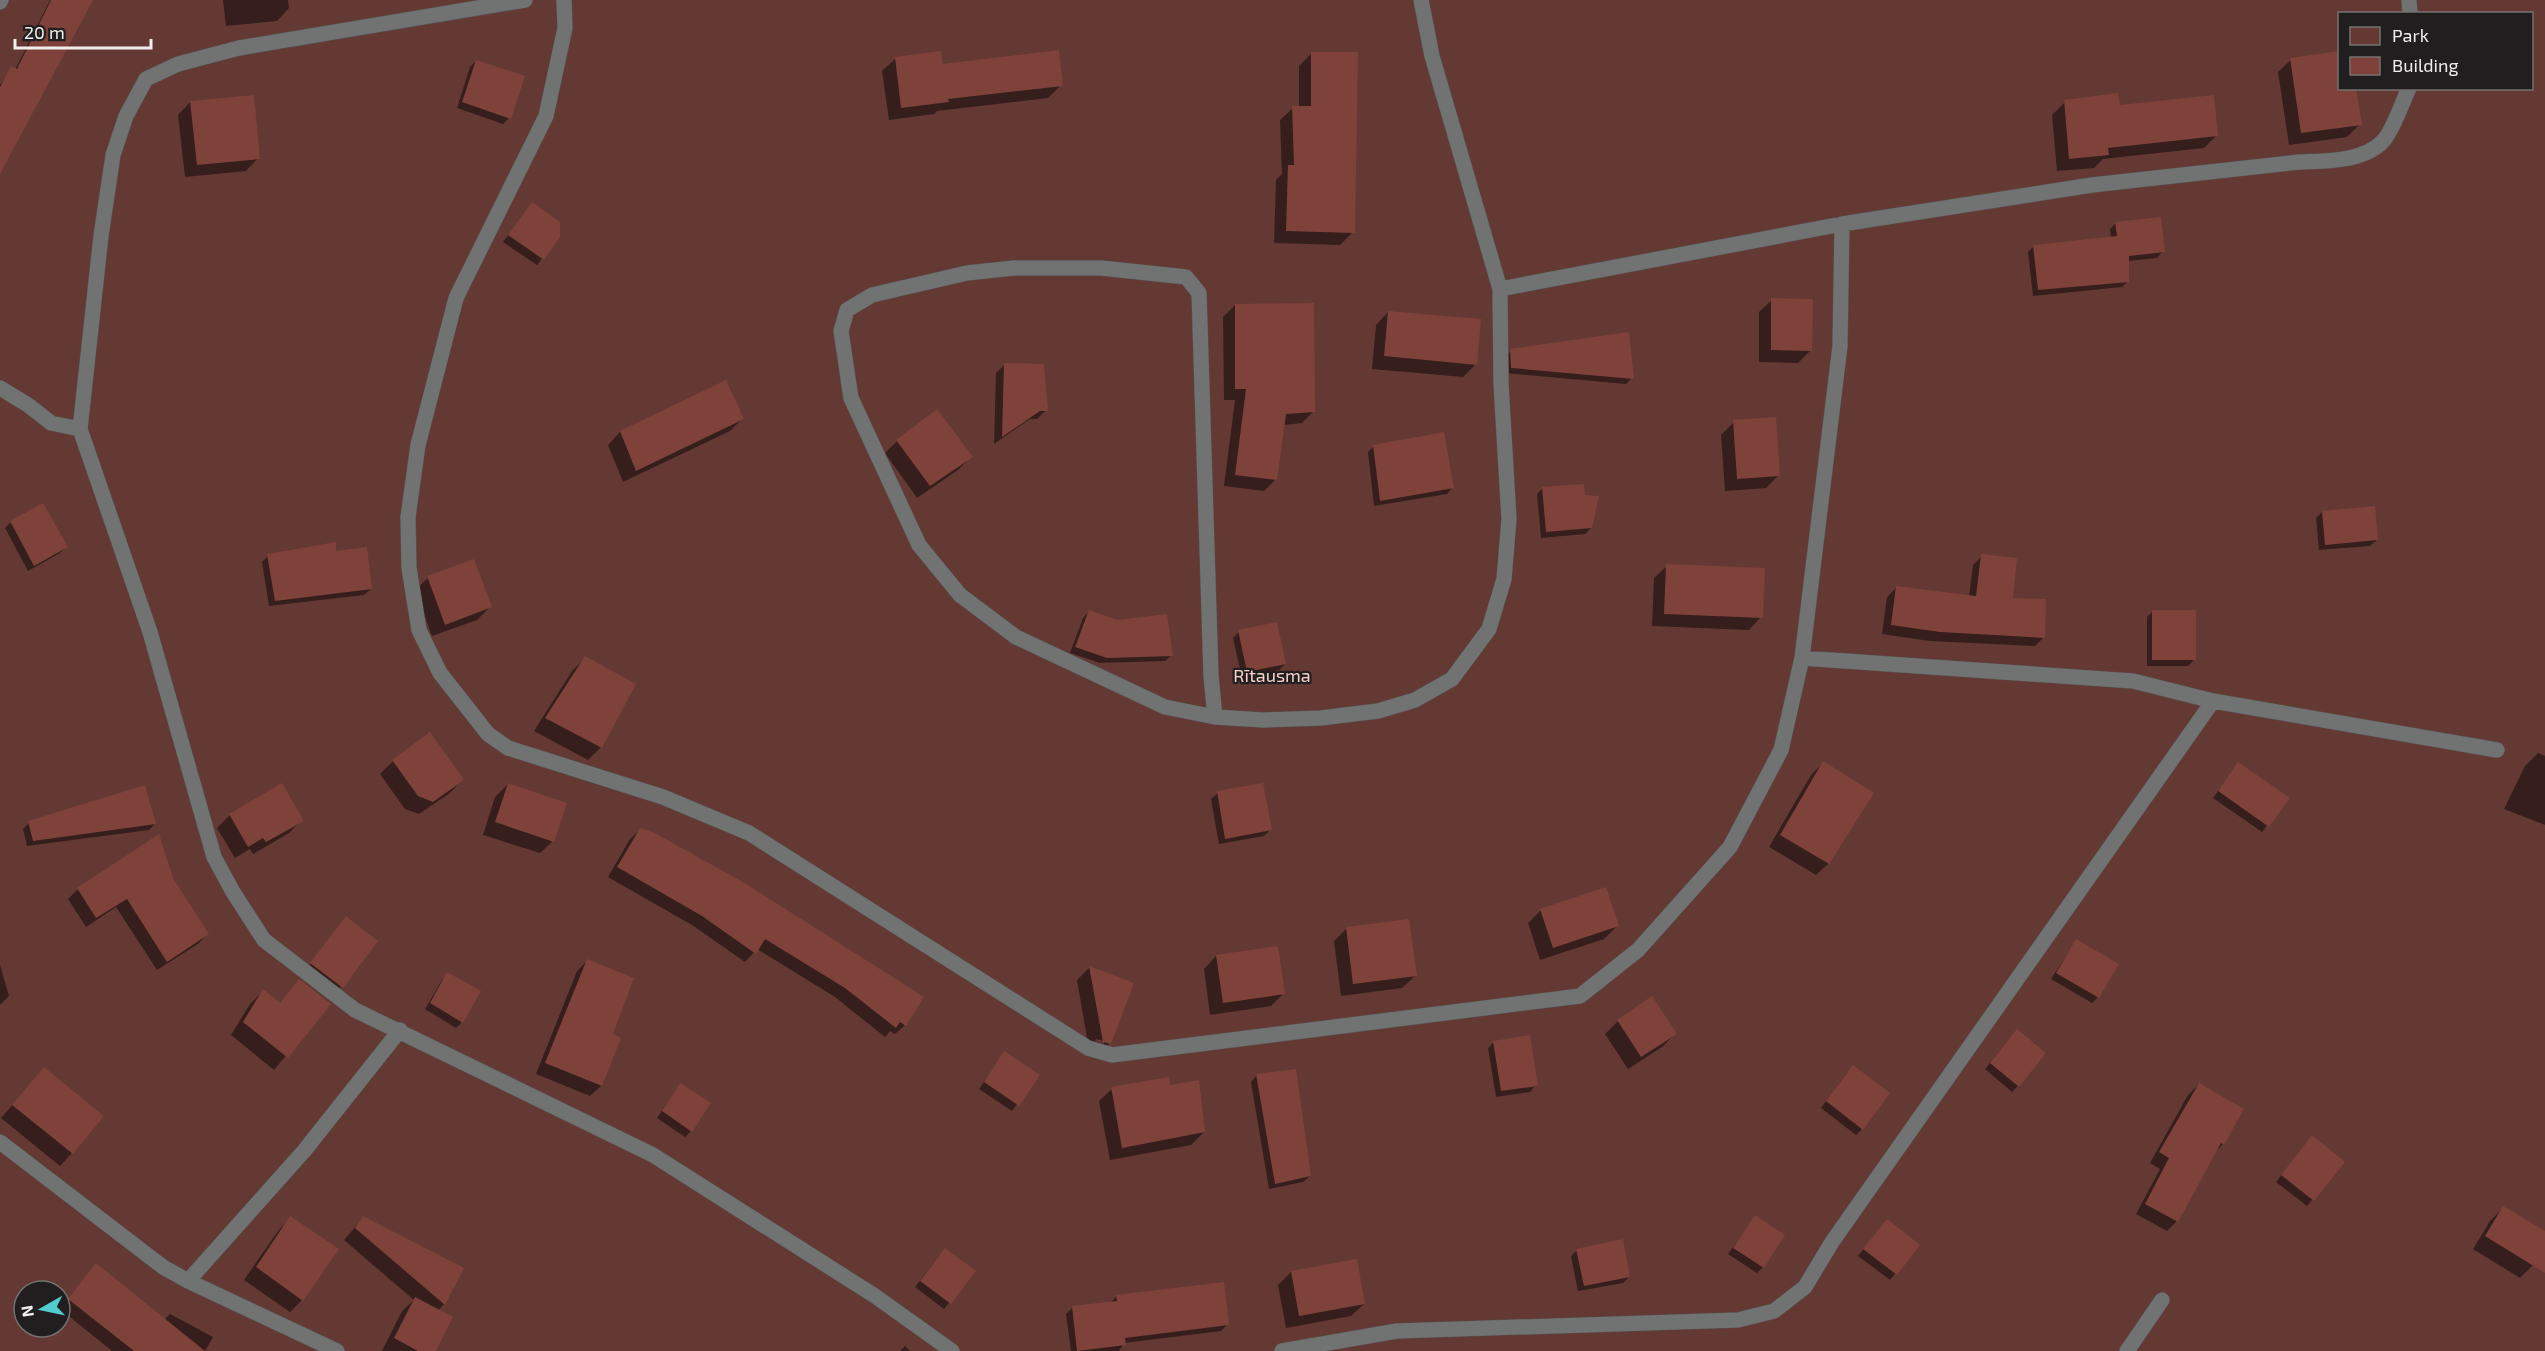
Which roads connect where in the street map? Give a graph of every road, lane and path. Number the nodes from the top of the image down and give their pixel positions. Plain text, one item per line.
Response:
1 (525, 0) edge
2 (564, 0) edge
3 (1421, 0) edge
4 (2408, 90) edge
5 (1842, 224) junction
6 (1500, 289) junction
7 (0, 388) edge
8 (80, 429) junction
9 (1802, 658) junction
10 (2213, 701) junction
11 (1215, 717) junction
12 (2497, 750) dead end
13 (400, 1030) junction
14 (0, 1142) edge
15 (188, 1281) junction
16 (2162, 1300) dead end
17 (337, 1351) edge
18 (952, 1351) edge
19 (1282, 1351) edge
20 (2127, 1351) edge

1 - 8 lane
2 - 9 lane
3 - 6 lane
4 - 5 lane
5 - 6 lane
5 - 9 lane
6 - 11 lane
7 - 8 lane
8 - 13 lane
9 - 10 lane
10 - 12 lane
10 - 19 lane
11 - 11 lane
13 - 15 lane
13 - 18 lane
14 - 15 lane
15 - 17 lane
16 - 20 lane

